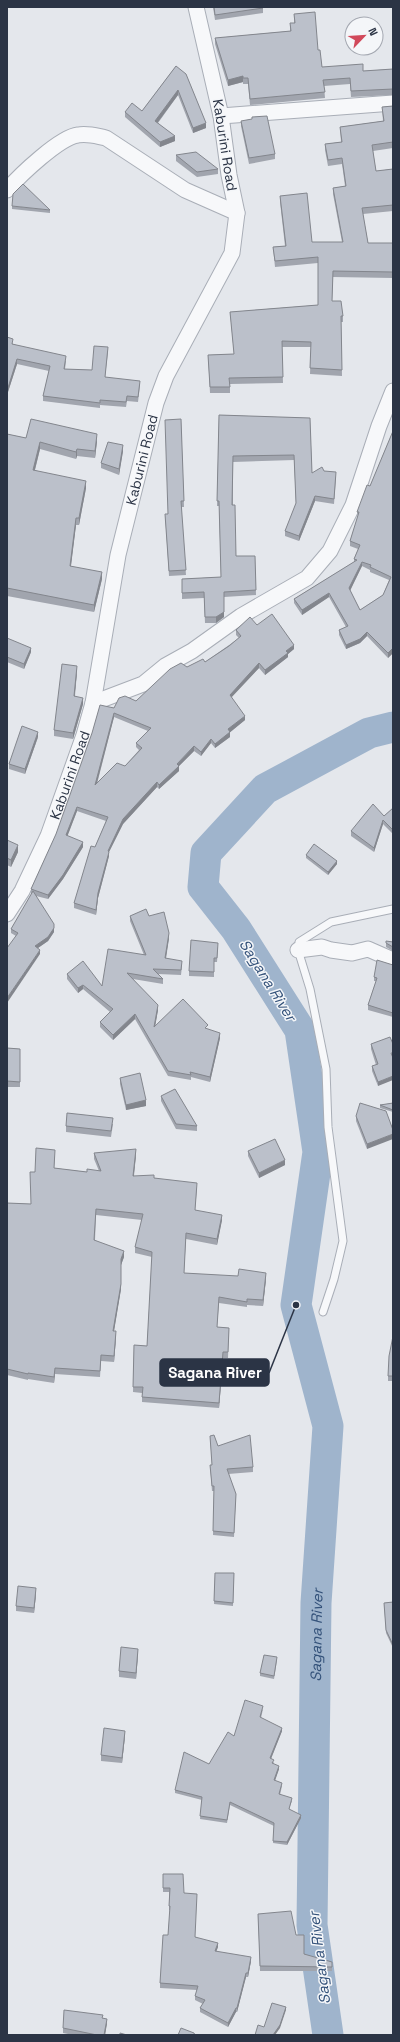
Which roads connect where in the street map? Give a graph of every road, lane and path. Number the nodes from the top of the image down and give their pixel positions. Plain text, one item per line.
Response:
1 (196, 7) edge
2 (393, 103) edge
3 (221, 116) junction
4 (7, 190) edge
5 (237, 214) junction
6 (393, 391) edge
7 (93, 702) junction
8 (393, 909) edge
9 (7, 914) edge
10 (298, 950) junction
11 (393, 960) edge
12 (323, 1312) dead end

1 - 3 street, Kaburini Road
2 - 3 street
3 - 5 street, Kaburini Road
4 - 5 street
5 - 7 street, Kaburini Road
6 - 7 street
7 - 9 street, Kaburini Road
8 - 10 lane
10 - 11 street
10 - 12 lane

